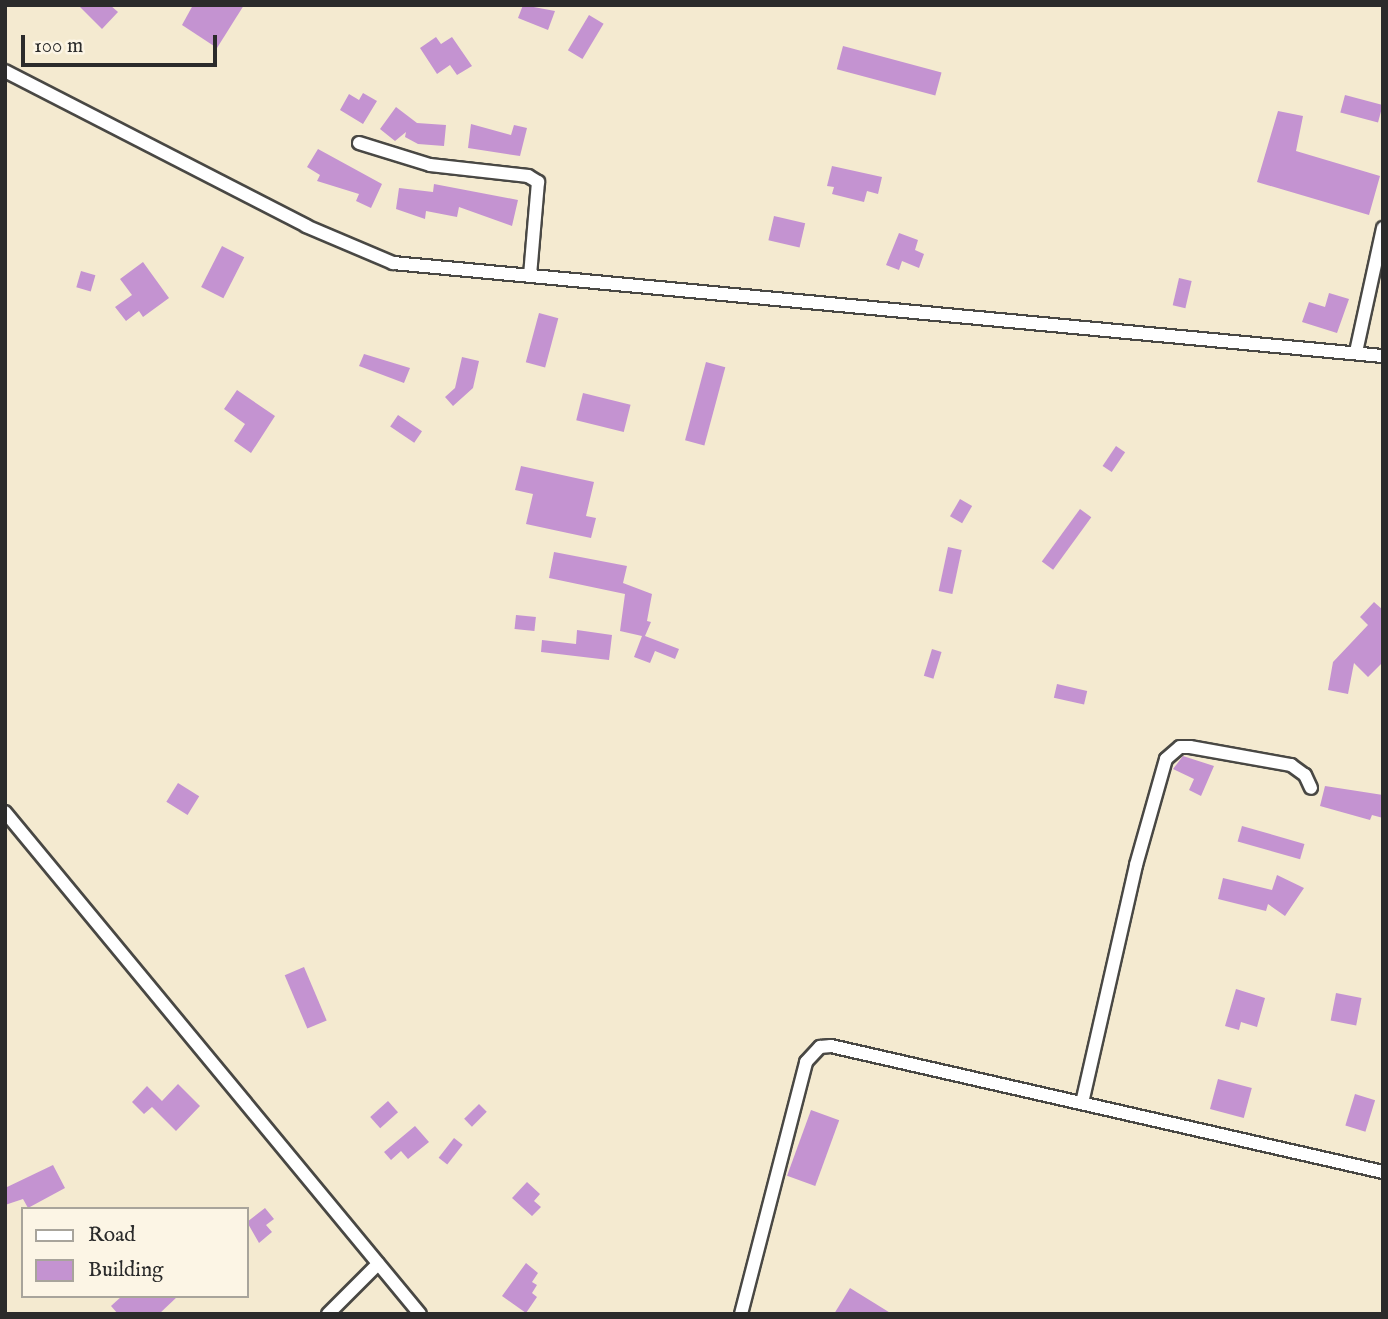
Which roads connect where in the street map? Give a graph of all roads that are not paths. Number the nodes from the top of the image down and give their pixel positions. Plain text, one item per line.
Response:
1 (5, 71) edge
2 (359, 143) dead end
3 (1383, 228) edge
4 (530, 275) junction
5 (1356, 352) junction
6 (1383, 355) edge
7 (1311, 788) dead end
8 (5, 812) edge
9 (1082, 1103) junction
10 (1383, 1172) edge
11 (378, 1264) junction
12 (328, 1314) edge
13 (420, 1314) edge
14 (741, 1314) edge

1 - 4 street
2 - 4 street
3 - 5 street
4 - 5 street
5 - 6 street
7 - 9 street
8 - 11 street
9 - 10 street
9 - 14 street
11 - 12 street
11 - 13 street

